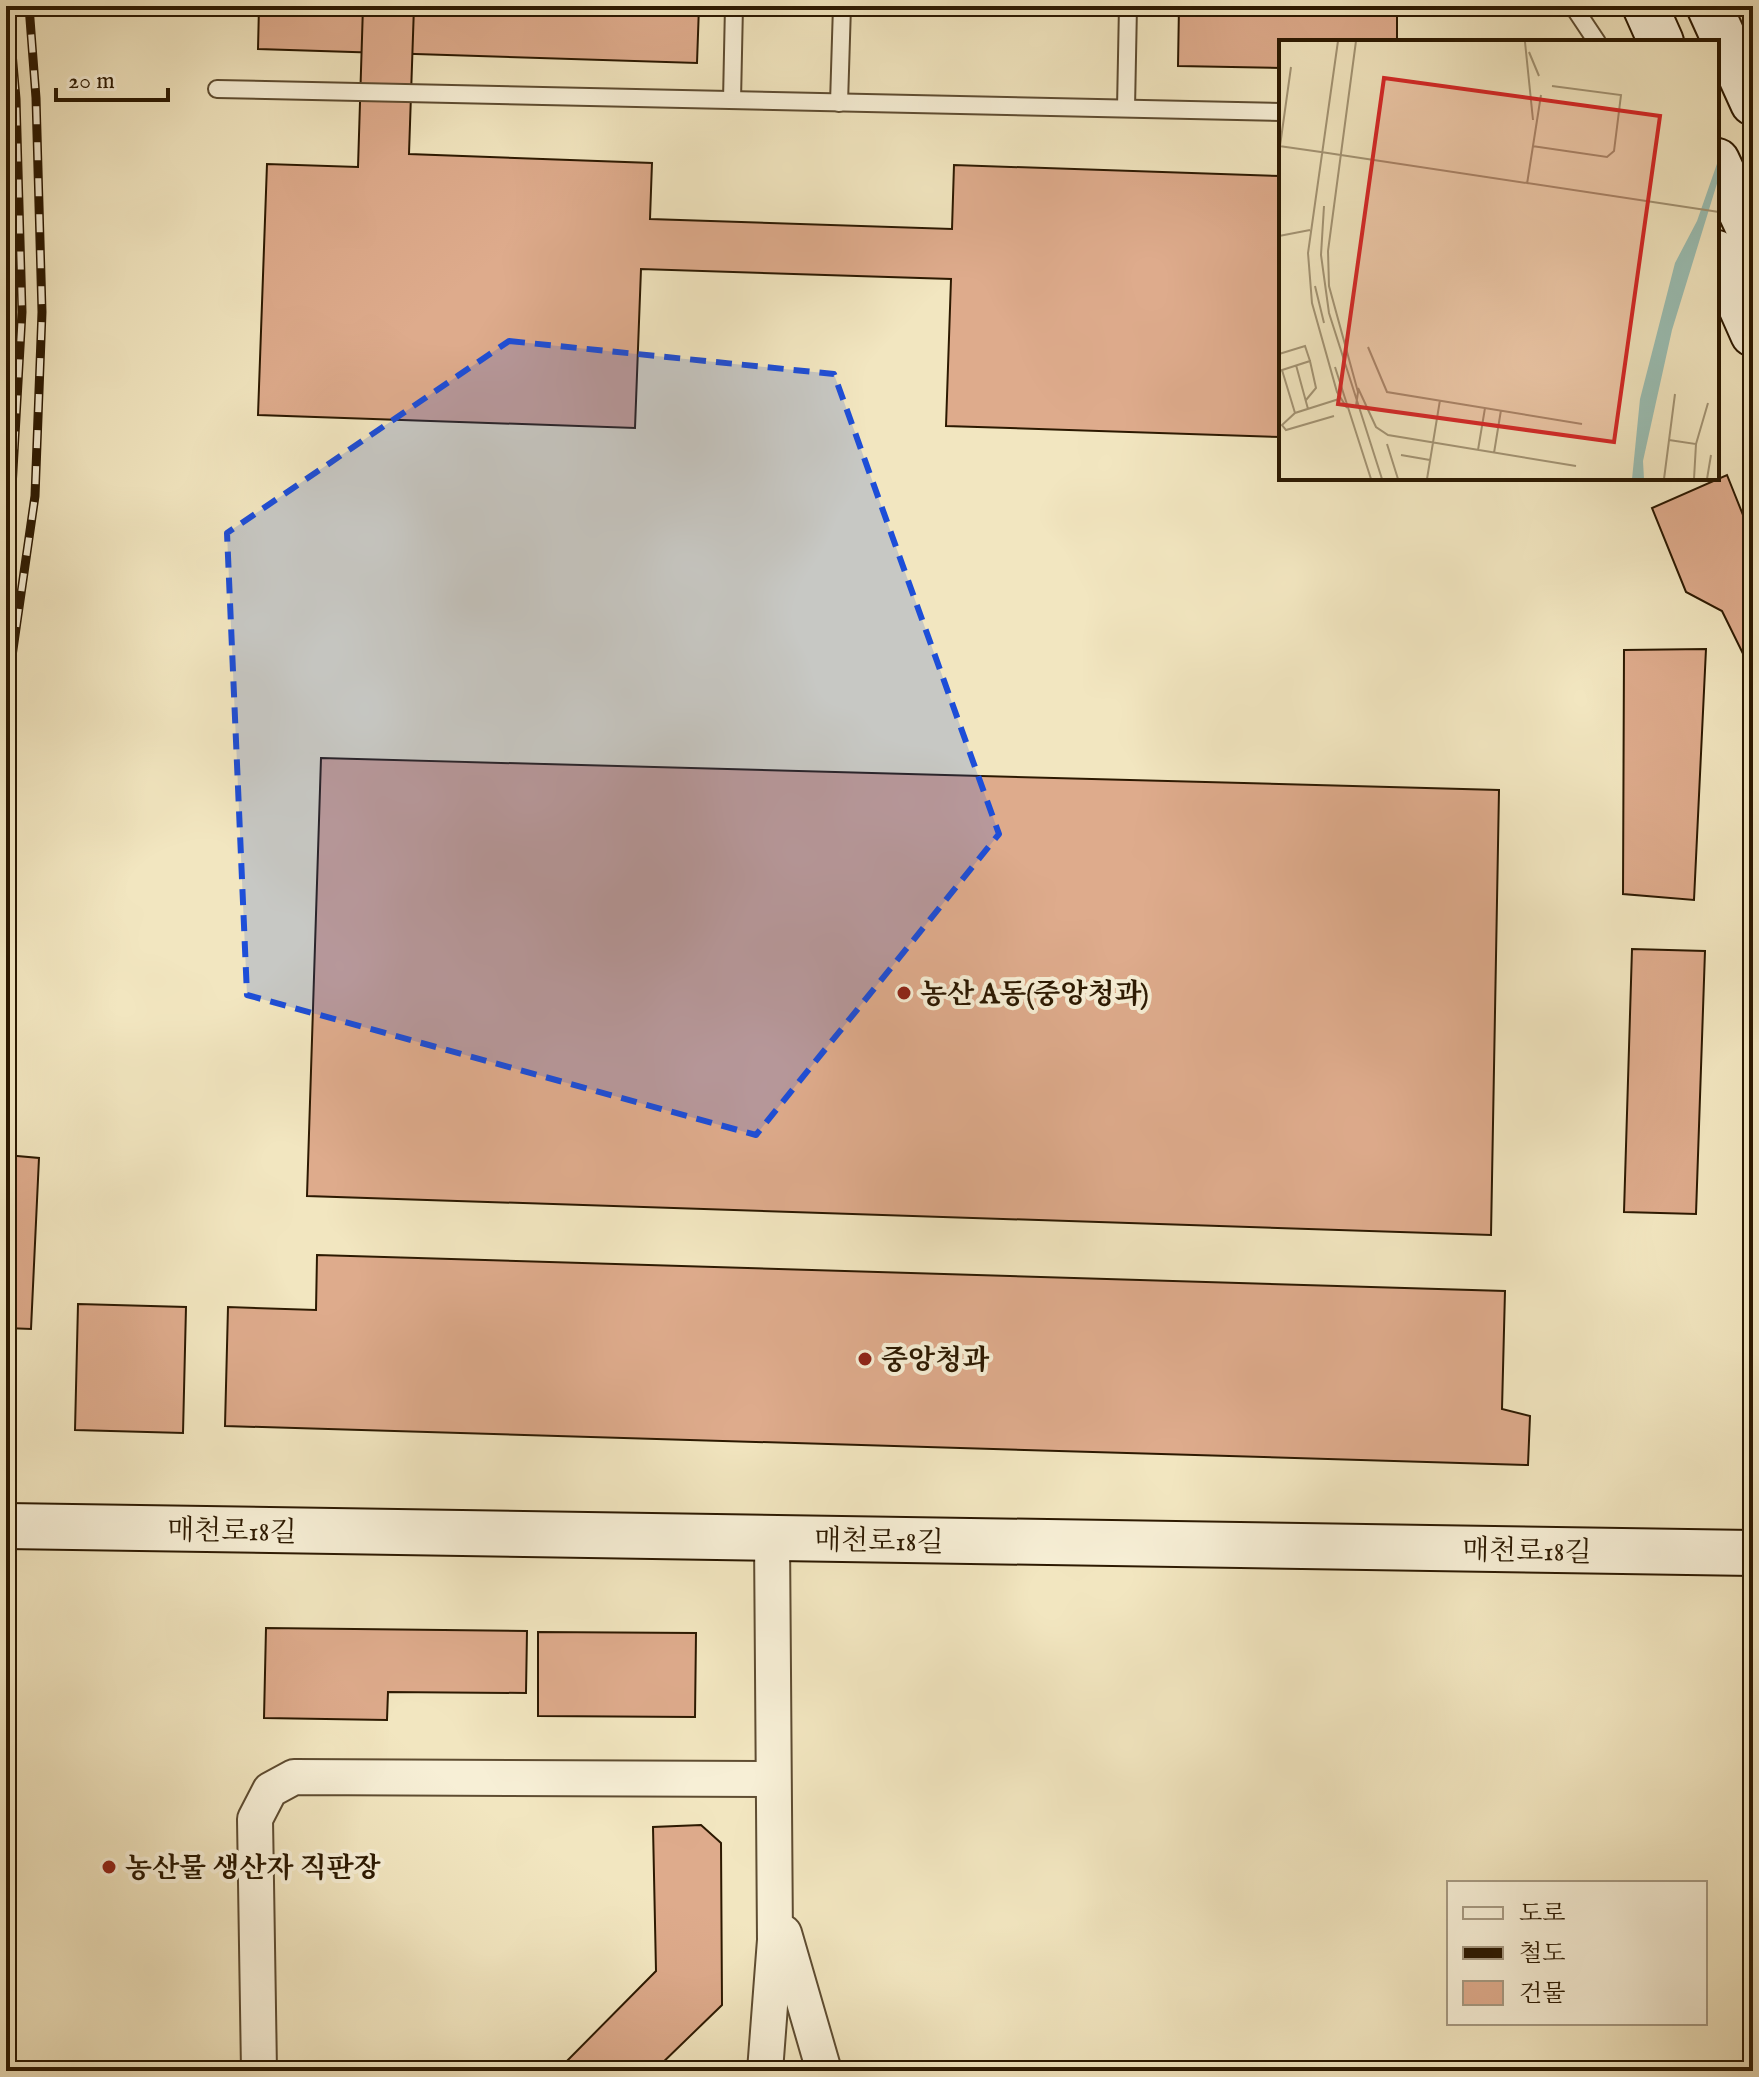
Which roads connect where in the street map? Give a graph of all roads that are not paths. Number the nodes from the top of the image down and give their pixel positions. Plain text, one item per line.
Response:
1 (734, 6) edge
2 (842, 6) edge
3 (1128, 6) edge
4 (1573, 6) edge
5 (1644, 6) edge
6 (1709, 6) edge
7 (1729, 6) edge
8 (1753, 26) edge
9 (1596, 40) edge
10 (1644, 40) edge
11 (1660, 40) edge
12 (217, 89) dead end
13 (732, 100) junction
14 (839, 103) junction
15 (1753, 103) edge
16 (1126, 108) junction
17 (1279, 112) edge
18 (1719, 165) edge
19 (1753, 238) edge
20 (1719, 258) edge
21 (1753, 334) edge
22 (6, 1526) edge
23 (772, 1538) junction
24 (1753, 1553) edge
25 (773, 1779) junction
26 (775, 1903) junction
27 (259, 2071) edge
28 (765, 2071) edge
29 (824, 2071) edge

1 - 13 lane
2 - 14 lane
3 - 16 lane
4 - 9 lane
5 - 10 main road
5 - 11 main road
6 - 15 main road
7 - 8 main road
12 - 13 lane
13 - 14 lane
14 - 16 lane
16 - 17 lane
18 - 19 main road
20 - 21 main road
22 - 23 main road, 매천로18길
23 - 24 main road, 매천로18길
23 - 25 street
25 - 26 street
25 - 27 street
26 - 28 street
26 - 29 street

